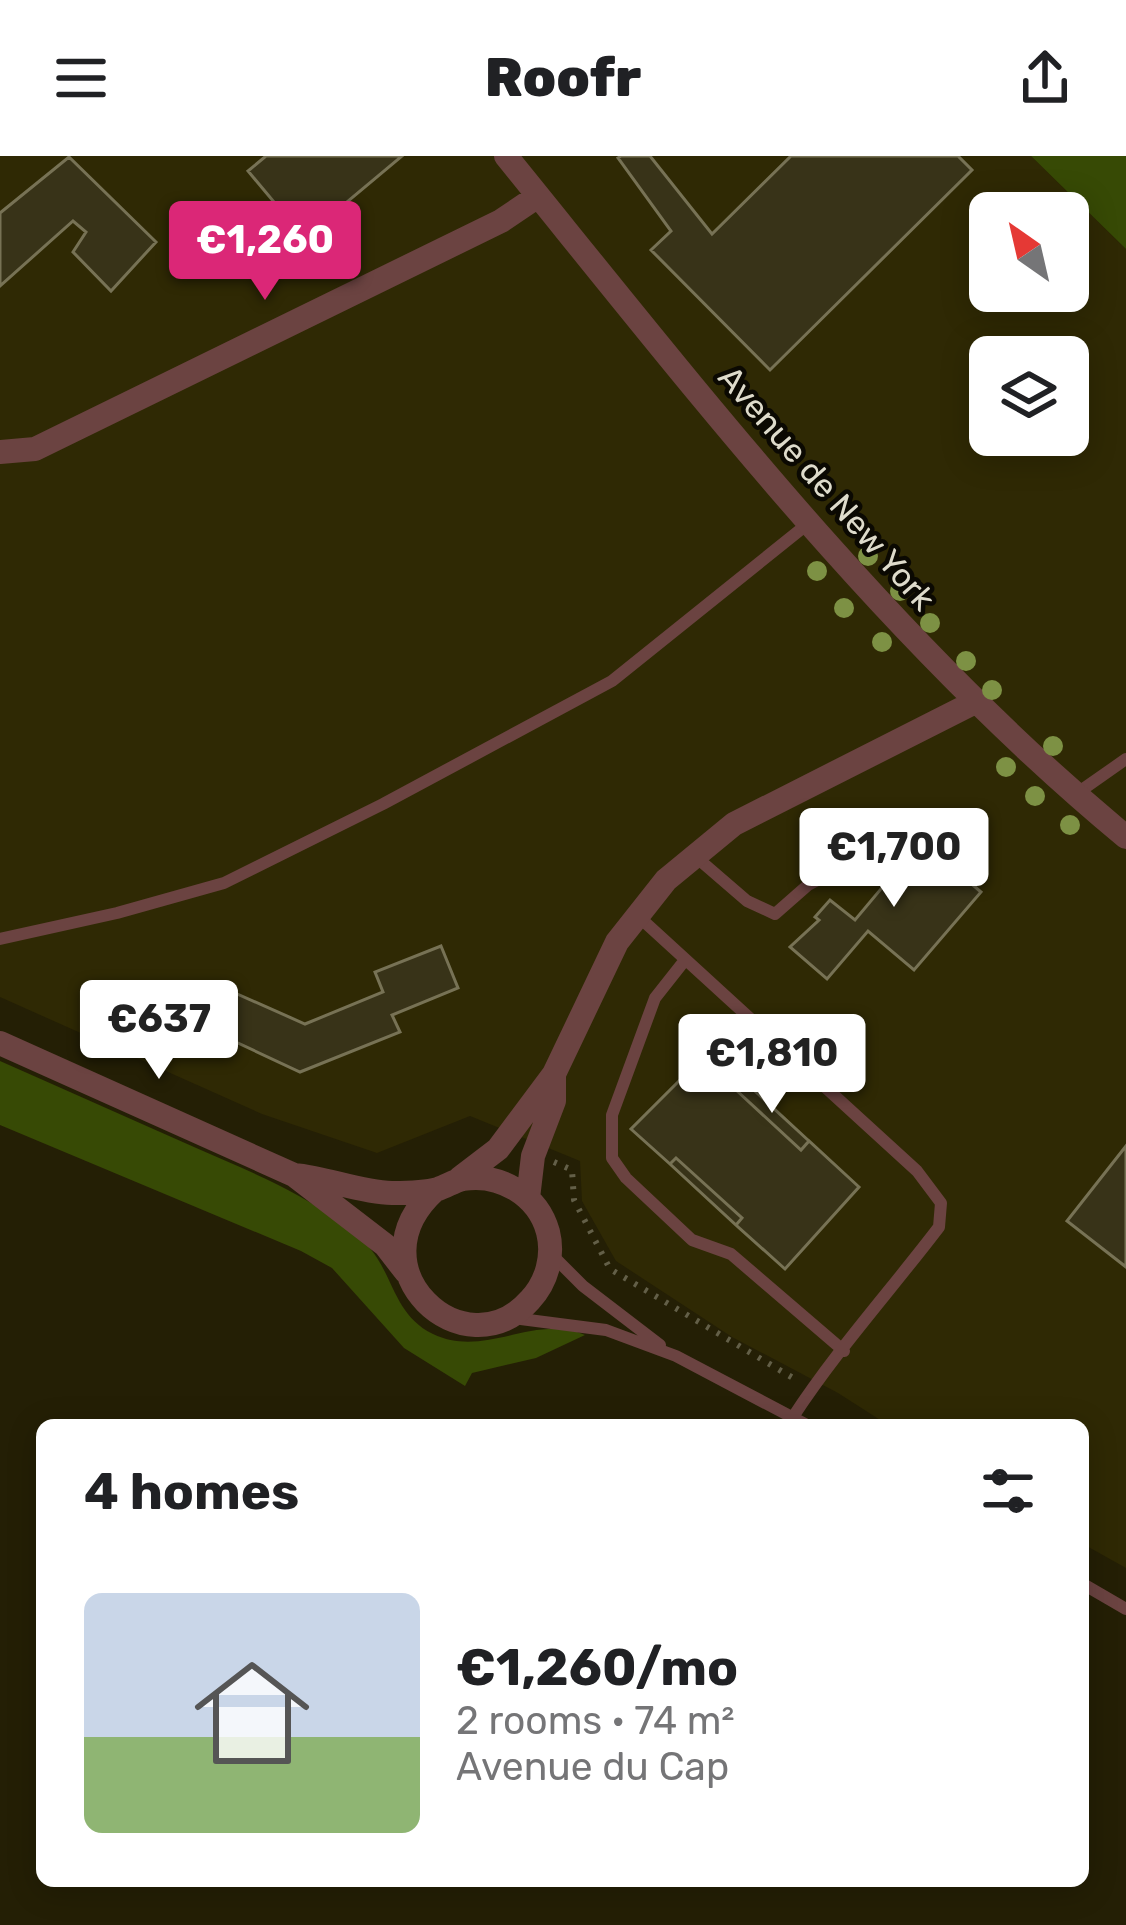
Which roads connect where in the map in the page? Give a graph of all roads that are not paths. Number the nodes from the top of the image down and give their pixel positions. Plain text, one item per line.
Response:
1 (506, 156) edge
2 (538, 196) junction
3 (0, 452) edge
4 (810, 522) junction
5 (976, 700) junction
6 (1126, 759) edge
7 (1075, 795) junction
8 (1126, 837) edge
9 (695, 856) junction
10 (859, 858) dead end
11 (638, 916) junction
12 (0, 939) edge
13 (685, 960) junction
14 (0, 1043) edge
15 (554, 1074) junction
16 (294, 1175) junction
17 (447, 1185) junction
18 (528, 1198) junction
19 (550, 1254) junction
20 (406, 1273) junction
21 (506, 1318) junction
22 (844, 1351) junction
23 (676, 1356) junction
24 (794, 1417) junction
25 (797, 1419) edge
26 (1089, 1587) edge
27 (1126, 1609) edge

1 - 2 street, Avenue de New York
2 - 3 street
2 - 4 street, Avenue de New York
4 - 5 street, Avenue de New York
4 - 12 lane
5 - 7 street, Avenue de New York
5 - 9 street
6 - 7 lane
7 - 8 street, Avenue de New York
9 - 10 lane
9 - 11 street
11 - 13 lane
11 - 15 street
13 - 22 lane
13 - 22 lane
14 - 16 street
15 - 17 street
15 - 18 street
16 - 17 street
16 - 20 street
17 - 18 street
17 - 20 street
18 - 19 street
19 - 21 street
19 - 23 lane
20 - 21 street
21 - 23 lane
22 - 24 lane
23 - 24 lane
24 - 25 lane
26 - 27 lane

